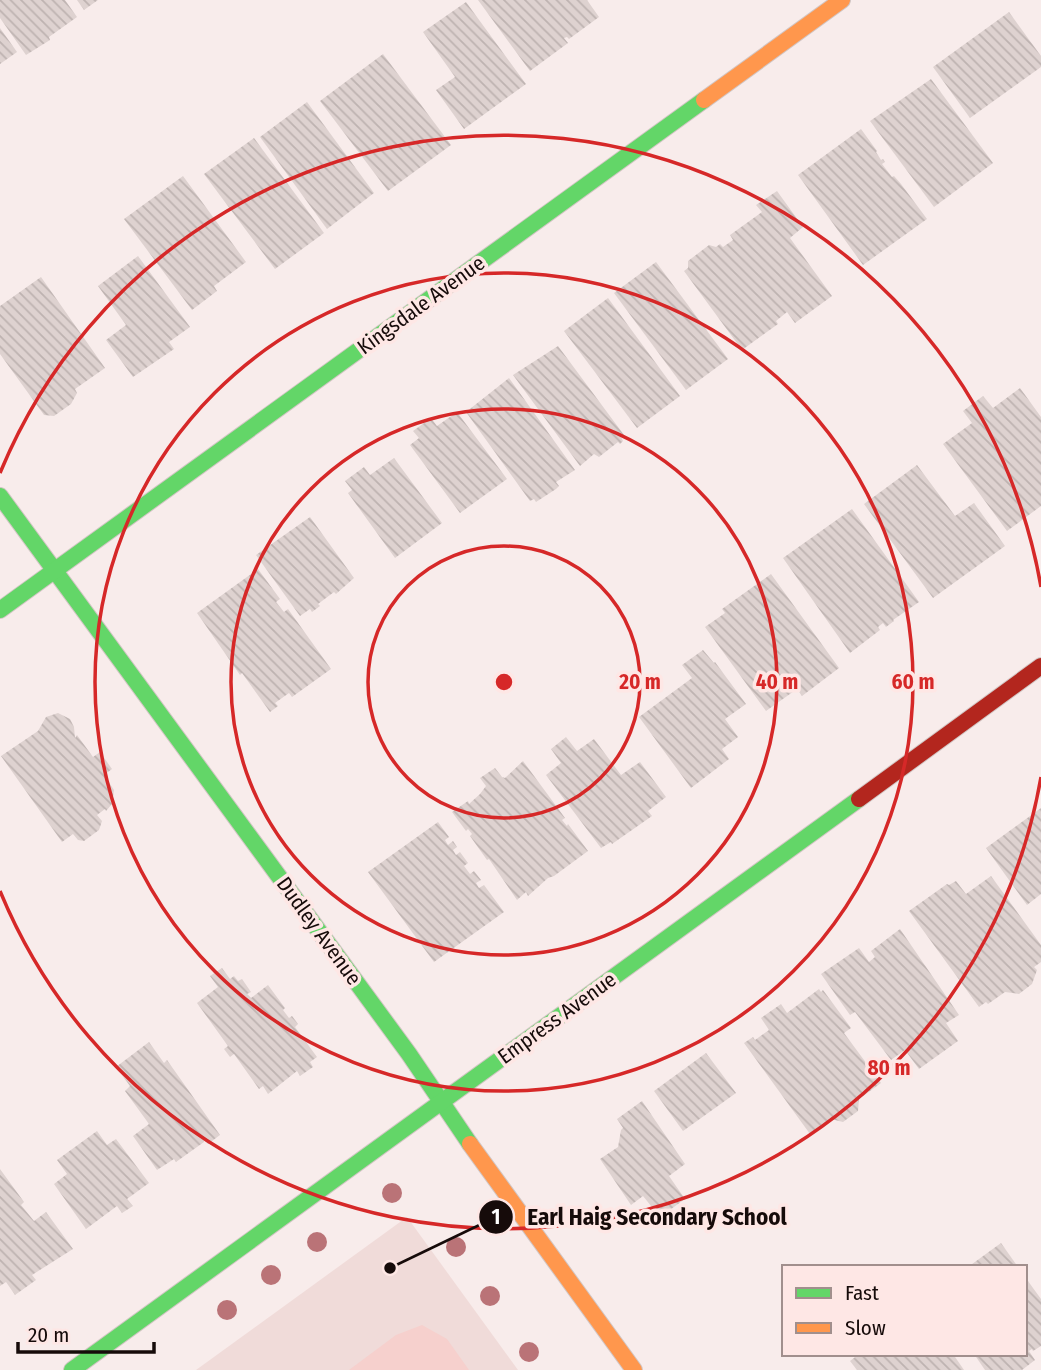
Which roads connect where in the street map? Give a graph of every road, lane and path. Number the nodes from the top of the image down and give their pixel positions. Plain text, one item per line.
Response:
1 (842, 0) edge
2 (0, 496) edge
3 (54, 570) junction
4 (0, 610) edge
5 (1041, 666) edge
6 (442, 1102) junction
7 (72, 1370) edge
8 (634, 1370) edge

1 - 3 street, Kingsdale Avenue
2 - 3 street, Dudley Avenue
3 - 4 street, Kingsdale Avenue
3 - 6 street, Dudley Avenue
5 - 6 street, Empress Avenue
6 - 7 street, Empress Avenue
6 - 8 street, Dudley Avenue

